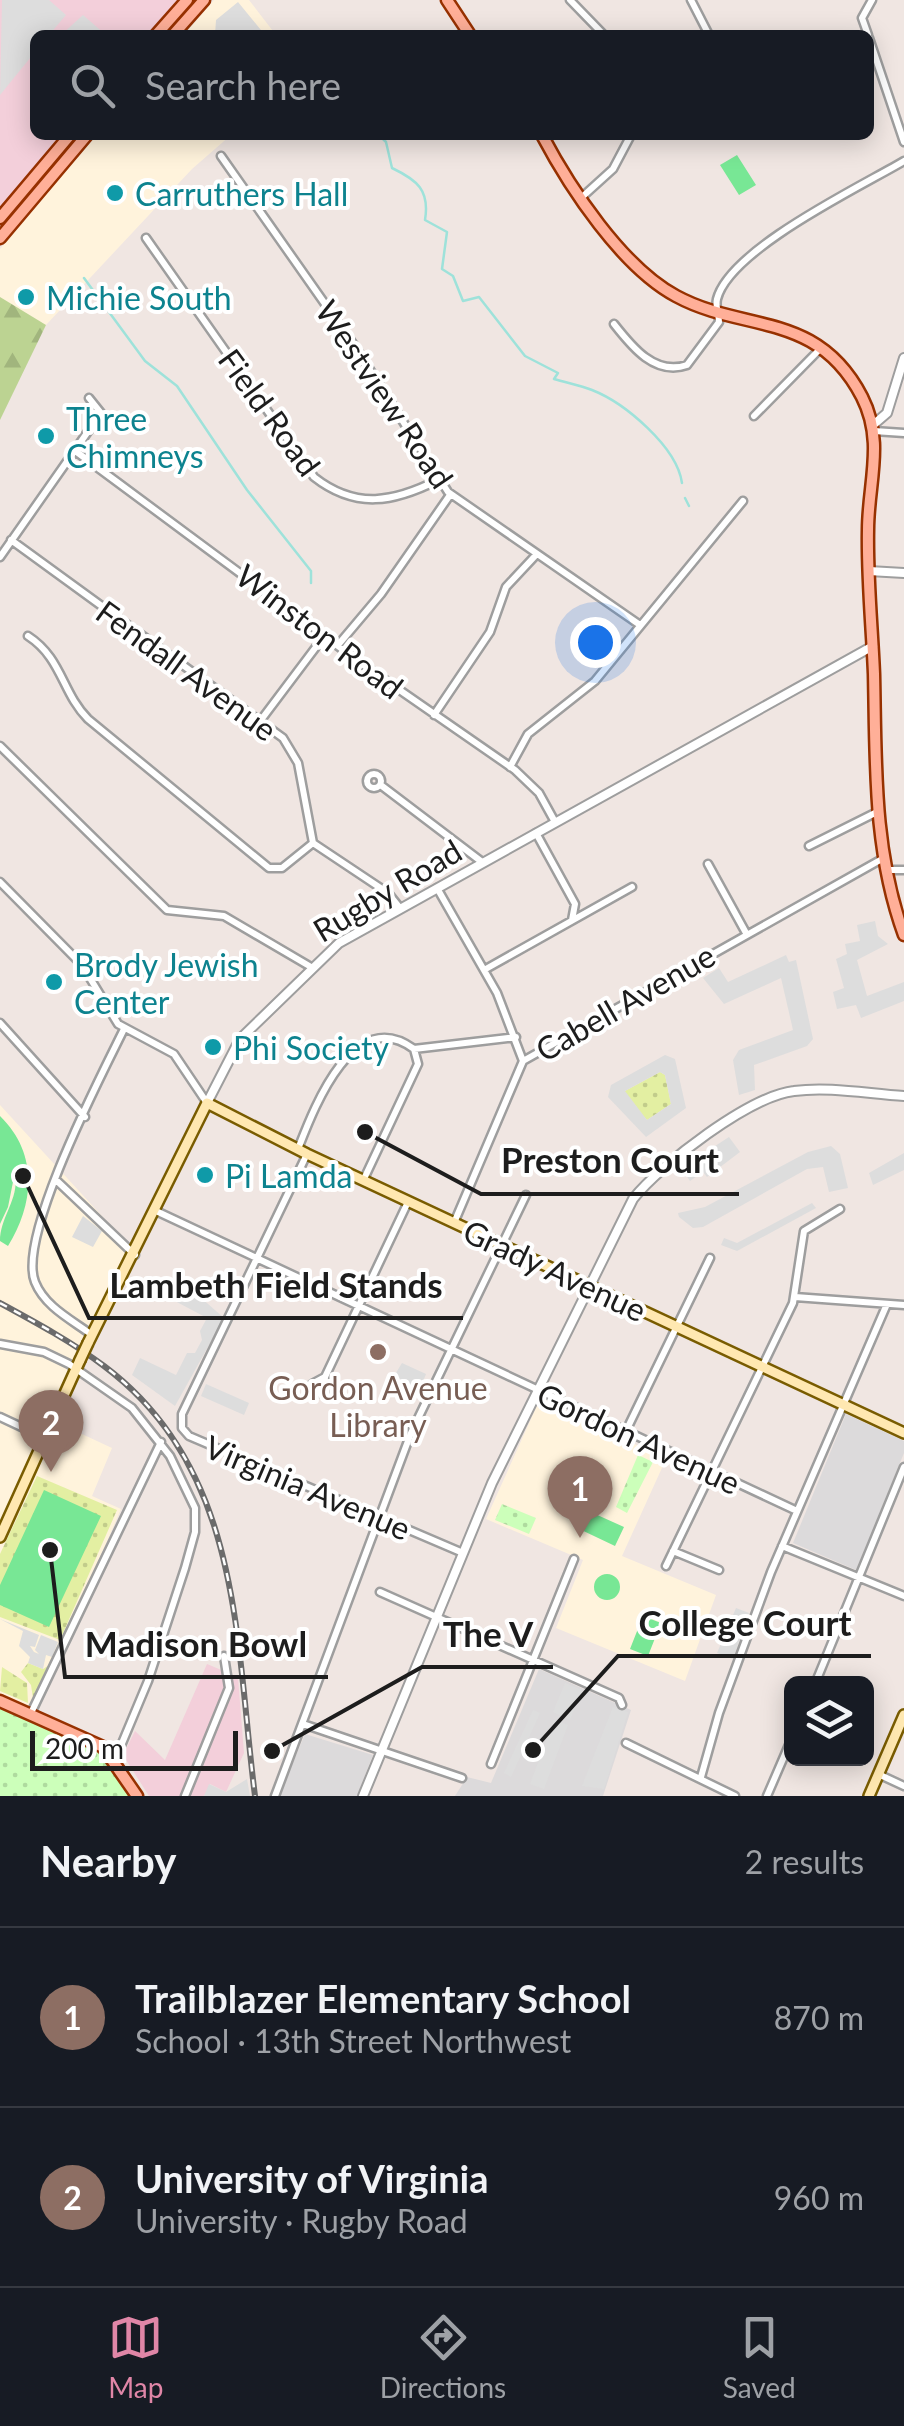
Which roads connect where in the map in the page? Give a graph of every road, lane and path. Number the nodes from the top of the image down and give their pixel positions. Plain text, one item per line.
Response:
1 (187, 0) edge
2 (204, 0) edge
3 (447, 0) edge
4 (570, 0) edge
5 (691, 0) edge
6 (872, 0) edge
7 (160, 30) edge
8 (177, 30) edge
9 (467, 30) edge
10 (599, 30) edge
11 (706, 30) edge
12 (866, 30) edge
13 (874, 54) edge
14 (66, 140) edge
15 (84, 140) edge
16 (545, 140) edge
17 (628, 140) edge
18 (904, 142) edge
19 (220, 156) dead end
20 (904, 161) edge
21 (580, 198) junction
22 (0, 218) edge
23 (0, 238) edge
24 (146, 238) dead end
25 (718, 310) junction
26 (614, 324) dead end
27 (820, 349) junction
28 (904, 358) edge
29 (90, 398) dead end
30 (754, 416) dead end
31 (877, 429) junction
32 (904, 433) edge
33 (74, 450) junction
34 (438, 480) junction
35 (450, 495) junction
36 (743, 502) dead end
37 (12, 540) junction
38 (535, 556) junction
39 (0, 557) edge
40 (869, 571) junction
41 (904, 572) edge
42 (640, 626) junction
43 (325, 635) junction
44 (28, 636) dead end
45 (338, 645) junction
46 (872, 646) junction
47 (434, 715) junction
48 (261, 720) junction
49 (0, 746) edge
50 (510, 767) junction
51 (382, 786) dead end
52 (878, 812) junction
53 (555, 822) junction
54 (535, 832) junction
55 (312, 843) junction
56 (810, 846) dead end
57 (482, 862) junction
58 (708, 864) dead end
59 (883, 865) junction
60 (904, 870) edge
61 (0, 882) edge
62 (436, 887) junction
63 (632, 887) dead end
64 (400, 908) junction
65 (572, 920) junction
66 (746, 933) junction
67 (904, 935) edge
68 (311, 967) junction
69 (484, 970) junction
70 (0, 1023) edge
71 (124, 1029) junction
72 (516, 1037) junction
73 (414, 1049) junction
74 (523, 1061) junction
75 (904, 1096) edge
76 (208, 1103) junction
77 (85, 1117) junction
78 (302, 1152) junction
79 (56, 1180) junction
80 (363, 1180) junction
81 (526, 1195) dead end
82 (408, 1202) junction
83 (840, 1209) dead end
84 (156, 1211) junction
85 (454, 1223) junction
86 (502, 1245) junction
87 (135, 1254) junction
88 (255, 1258) junction
89 (710, 1258) dead end
90 (589, 1285) junction
91 (794, 1297) junction
92 (887, 1304) junction
93 (357, 1305) junction
94 (904, 1305) edge
95 (676, 1326) junction
96 (90, 1339) junction
97 (0, 1344) edge
98 (451, 1350) junction
99 (78, 1364) junction
100 (763, 1367) junction
101 (325, 1376) dead end
102 (537, 1390) junction
103 (842, 1404) junction
104 (0, 1417) edge
105 (625, 1433) junction
106 (904, 1433) edge
107 (45, 1438) junction
108 (161, 1442) junction
109 (904, 1468) edge
110 (711, 1472) junction
111 (797, 1511) junction
112 (379, 1519) junction
113 (0, 1536) edge
114 (782, 1546) junction
115 (673, 1551) junction
116 (463, 1552) junction
117 (574, 1560) dead end
118 (666, 1566) dead end
119 (719, 1570) dead end
120 (859, 1576) junction
121 (380, 1592) dead end
122 (904, 1596) edge
123 (436, 1618) junction
124 (224, 1656) dead end
125 (537, 1660) junction
126 (818, 1676) edge
127 (0, 1700) edge
128 (622, 1705) dead end
129 (31, 1713) junction
130 (904, 1715) edge
131 (303, 1724) junction
132 (626, 1744) dead end
133 (381, 1752) junction
134 (784, 1757) edge
135 (115, 1760) junction
136 (491, 1764) dead end
137 (878, 1774) junction
138 (701, 1777) junction
139 (462, 1778) dead end
140 (904, 1786) edge
141 (137, 1796) edge
142 (184, 1796) edge
143 (275, 1796) edge
144 (363, 1796) edge
145 (735, 1796) edge
146 (767, 1796) edge
147 (869, 1796) edge

1 - 7 main road
2 - 8 main road
3 - 9 main road
4 - 10 street
5 - 11 street
6 - 12 street
13 - 18 street
14 - 22 main road
15 - 23 main road
16 - 21 main road
17 - 21 street
19 - 34 street, Westview Road
20 - 25 street
21 - 25 main road
24 - 34 street, Field Road
25 - 26 street
25 - 27 main road
27 - 30 street
27 - 31 main road
28 - 31 street
29 - 33 street
31 - 32 street
31 - 40 main road
33 - 37 street
33 - 43 street, Winston Road
34 - 35 street, Westview Road
35 - 38 street, Westview Road
35 - 45 street
36 - 42 street
37 - 39 street
37 - 48 street, Fendall Avenue
38 - 42 street, Westview Road
38 - 47 street
40 - 41 street
40 - 46 main road
42 - 50 street
43 - 45 street, Winston Road
43 - 48 street
44 - 55 street
45 - 47 street, Winston Road
46 - 52 main road
46 - 53 street, Rugby Road
47 - 50 street, Winston Road
48 - 55 street, Fendall Avenue
49 - 68 street
50 - 53 street, Winston Road
51 - 57 street
52 - 56 street
52 - 59 main road
53 - 54 street, Rugby Road
54 - 57 street, Rugby Road
54 - 65 street
55 - 64 street
57 - 62 street, Rugby Road
58 - 66 street
59 - 60 street, Cabell Avenue
59 - 66 street, Cabell Avenue
59 - 67 main road
61 - 71 street
62 - 64 street, Rugby Road
62 - 69 street
63 - 65 street
64 - 68 street, Rugby Road
65 - 69 street
66 - 74 street, Cabell Avenue
68 - 76 street, Rugby Road
69 - 72 street
70 - 77 street
71 - 76 street
71 - 77 street
72 - 73 street
72 - 74 street
73 - 78 street
73 - 80 street
74 - 85 street, Cabell Avenue
75 - 90 street
76 - 78 main road, Grady Avenue
76 - 84 main road, Rugby Road
77 - 79 street
78 - 80 main road, Grady Avenue
78 - 88 street
79 - 87 street
79 - 96 street
80 - 82 main road, Grady Avenue
81 - 86 street
82 - 85 main road, Grady Avenue
82 - 93 street
83 - 91 street
84 - 87 main road, Rugby Road
84 - 88 street, Gordon Avenue
85 - 86 main road, Grady Avenue
86 - 90 main road, Grady Avenue
86 - 98 street
87 - 96 main road, Rugby Road
88 - 93 street, Gordon Avenue
88 - 112 street, Virginia Avenue
89 - 95 street
90 - 95 main road, Grady Avenue
90 - 102 street
91 - 92 street
91 - 100 street
92 - 94 street
92 - 103 street
93 - 98 street, Gordon Avenue
93 - 101 street
95 - 100 main road, Grady Avenue
95 - 105 street
96 - 99 main road, Rugby Road, bridge
97 - 99 street
98 - 102 street, Gordon Avenue
98 - 112 street
99 - 107 main road, Rugby Road
99 - 108 street
100 - 103 main road, Grady Avenue
100 - 110 street
102 - 105 street, Gordon Avenue
102 - 116 street
103 - 106 main road, Grady Avenue
103 - 111 street
104 - 107 street
105 - 110 street, Gordon Avenue
107 - 113 main road, Rugby Road
108 - 129 street
108 - 135 street
109 - 120 street
110 - 111 street, Gordon Avenue
110 - 115 street
111 - 114 street
112 - 116 street, Virginia Avenue
112 - 131 street
114 - 120 street
114 - 138 street
115 - 118 street
115 - 119 street
116 - 123 street
117 - 125 street
120 - 122 street
120 - 126 street
121 - 123 street
123 - 125 street
123 - 133 street
124 - 142 street
125 - 128 street
125 - 136 street
127 - 129 main road
129 - 135 main road
130 - 137 main road
131 - 133 street
131 - 143 street
132 - 138 street
133 - 139 street
133 - 144 street
134 - 146 street
135 - 141 main road
137 - 140 street
137 - 147 main road
138 - 145 street

